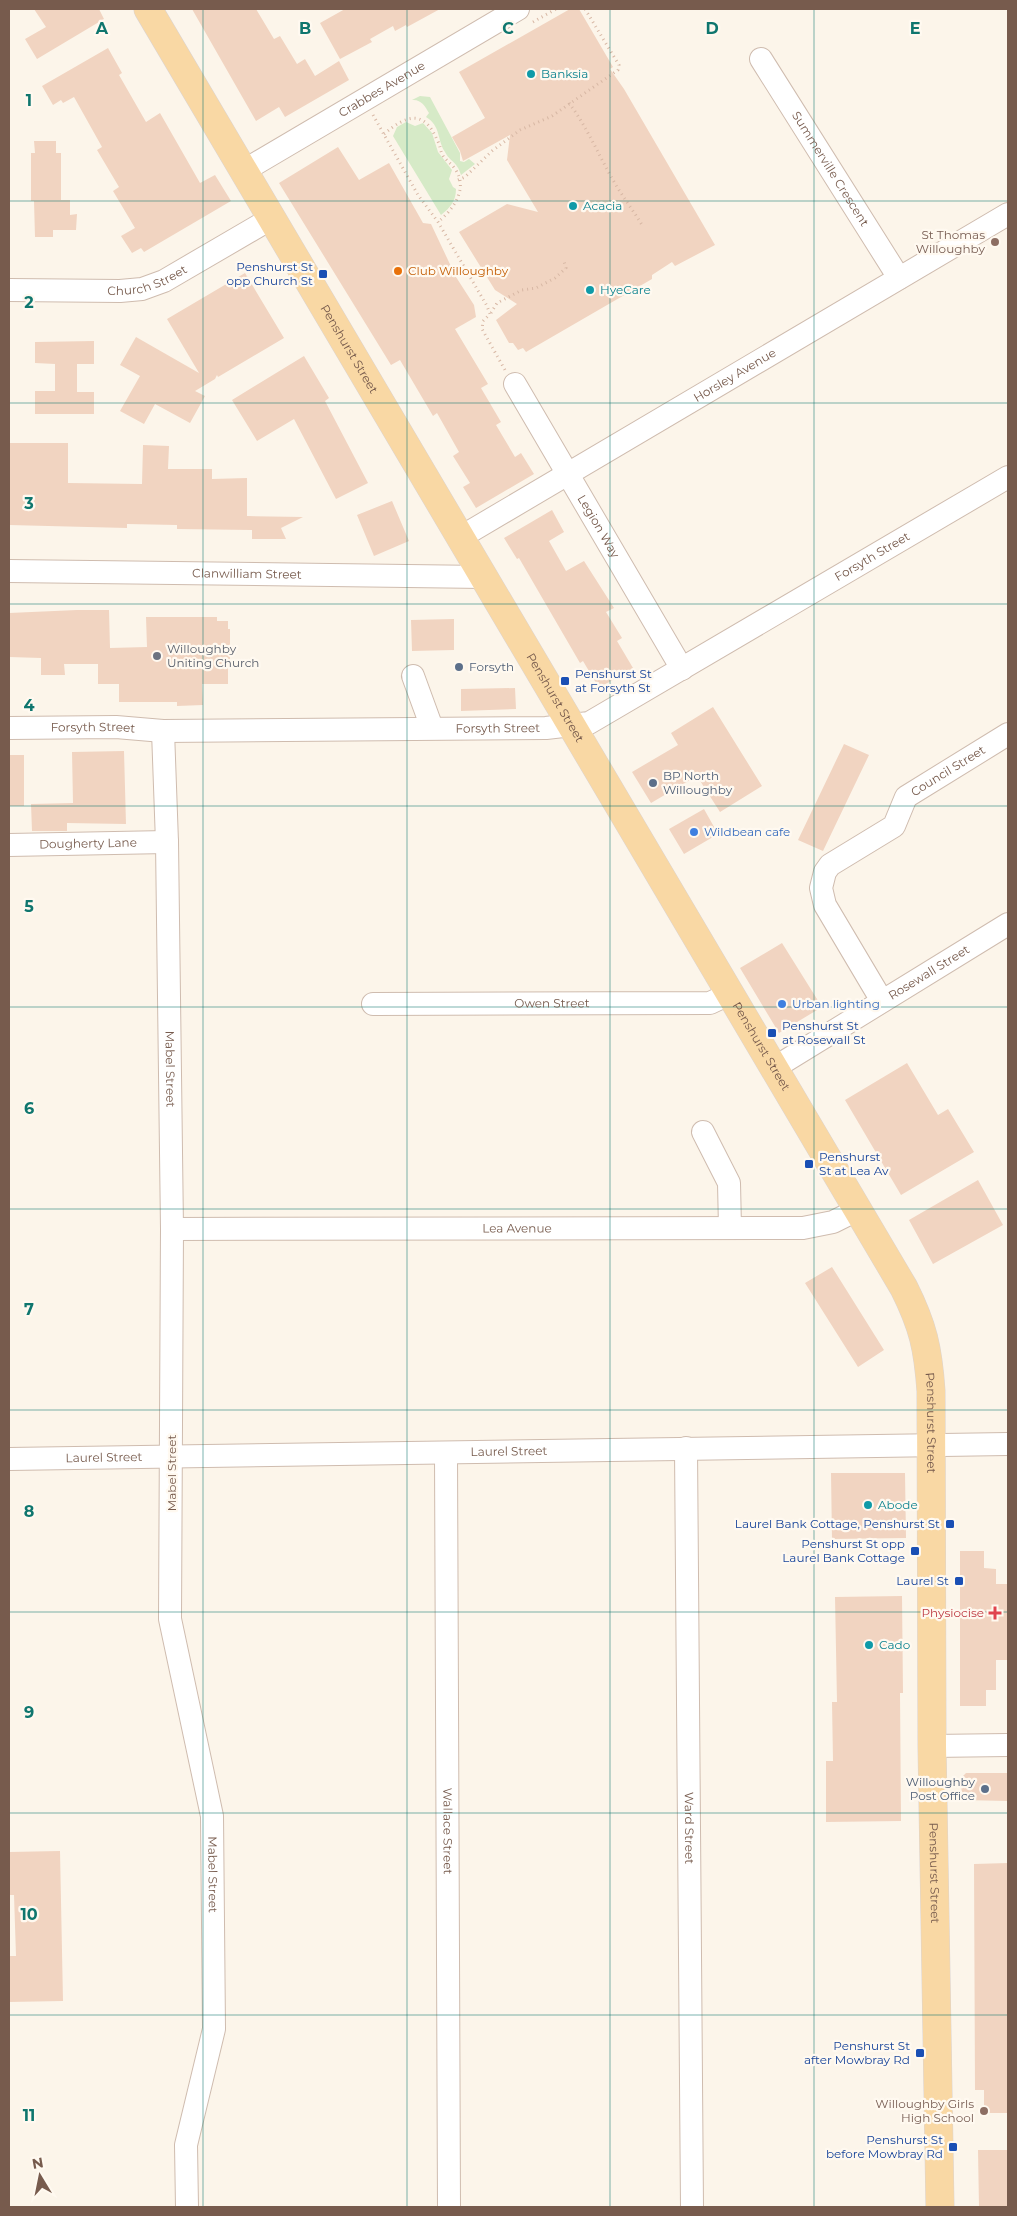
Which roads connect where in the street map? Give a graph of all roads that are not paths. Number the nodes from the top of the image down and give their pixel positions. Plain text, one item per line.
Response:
1 (148, 9) edge
2 (518, 9) edge
3 (761, 59) dead end
4 (245, 170) junction
5 (1008, 214) edge
6 (272, 218) junction
7 (899, 278) junction
8 (9, 290) edge
9 (515, 384) road end
10 (568, 474) junction
11 (1008, 476) edge
12 (461, 537) junction
13 (9, 571) edge
14 (484, 576) junction
15 (682, 669) junction
16 (413, 676) dead end
17 (571, 724) junction
18 (9, 728) edge
19 (432, 728) junction
20 (163, 731) junction
21 (1008, 734) edge
22 (167, 842) junction
23 (9, 845) edge
24 (1008, 924) edge
25 (728, 994) junction
26 (882, 1001) junction
27 (373, 1004) dead end
28 (774, 1068) junction
29 (704, 1132) dead end
30 (857, 1210) junction
31 (730, 1228) junction
32 (172, 1229) junction
33 (931, 1444) junction
34 (1008, 1444) edge
35 (686, 1448) junction
36 (446, 1453) junction
37 (173, 1457) junction
38 (9, 1459) edge
39 (1008, 1745) edge
40 (932, 1746) junction
41 (187, 2207) edge
42 (449, 2207) edge
43 (692, 2207) edge
44 (940, 2207) edge

1 - 4 main road, Penshurst Street
2 - 4 street, Crabbes Avenue
3 - 7 street, Summerville Crescent
4 - 6 main road, Penshurst Street
5 - 7 street, Horsley Avenue
6 - 8 street, Church Street
6 - 12 main road, Penshurst Street
7 - 10 street, Horsley Avenue
9 - 10 street, Legion Way
10 - 12 street, Horsley Avenue
10 - 15 street, Legion Way
11 - 15 street, Forsyth Street
12 - 14 main road, Penshurst Street
13 - 14 street, Clanwilliam Street
14 - 17 main road, Penshurst Street
15 - 17 street, Forsyth Street
16 - 19 street
17 - 19 street, Forsyth Street
17 - 25 main road, Penshurst Street
18 - 20 street, Forsyth Street
19 - 20 street, Forsyth Street
20 - 22 street, Mabel Street
21 - 26 street, Council Street
22 - 23 street, Dougherty Lane
22 - 32 street, Mabel Street
24 - 26 street, Rosewall Street
25 - 27 street, Owen Street
25 - 28 main road, Penshurst Street
26 - 28 street, Rosewall Street
28 - 30 main road, Penshurst Street
29 - 31 street
30 - 31 street, Lea Avenue
30 - 33 main road, Penshurst Street
31 - 32 street, Lea Avenue
32 - 37 street, Mabel Street
33 - 34 street, Laurel Street
33 - 35 street, Laurel Street
33 - 40 main road, Penshurst Street
35 - 36 street, Laurel Street
35 - 43 street, Ward Street
36 - 37 street, Laurel Street
36 - 42 street, Wallace Street
37 - 38 street, Laurel Street
37 - 41 street, Mabel Street
39 - 40 street
40 - 44 main road, Penshurst Street

